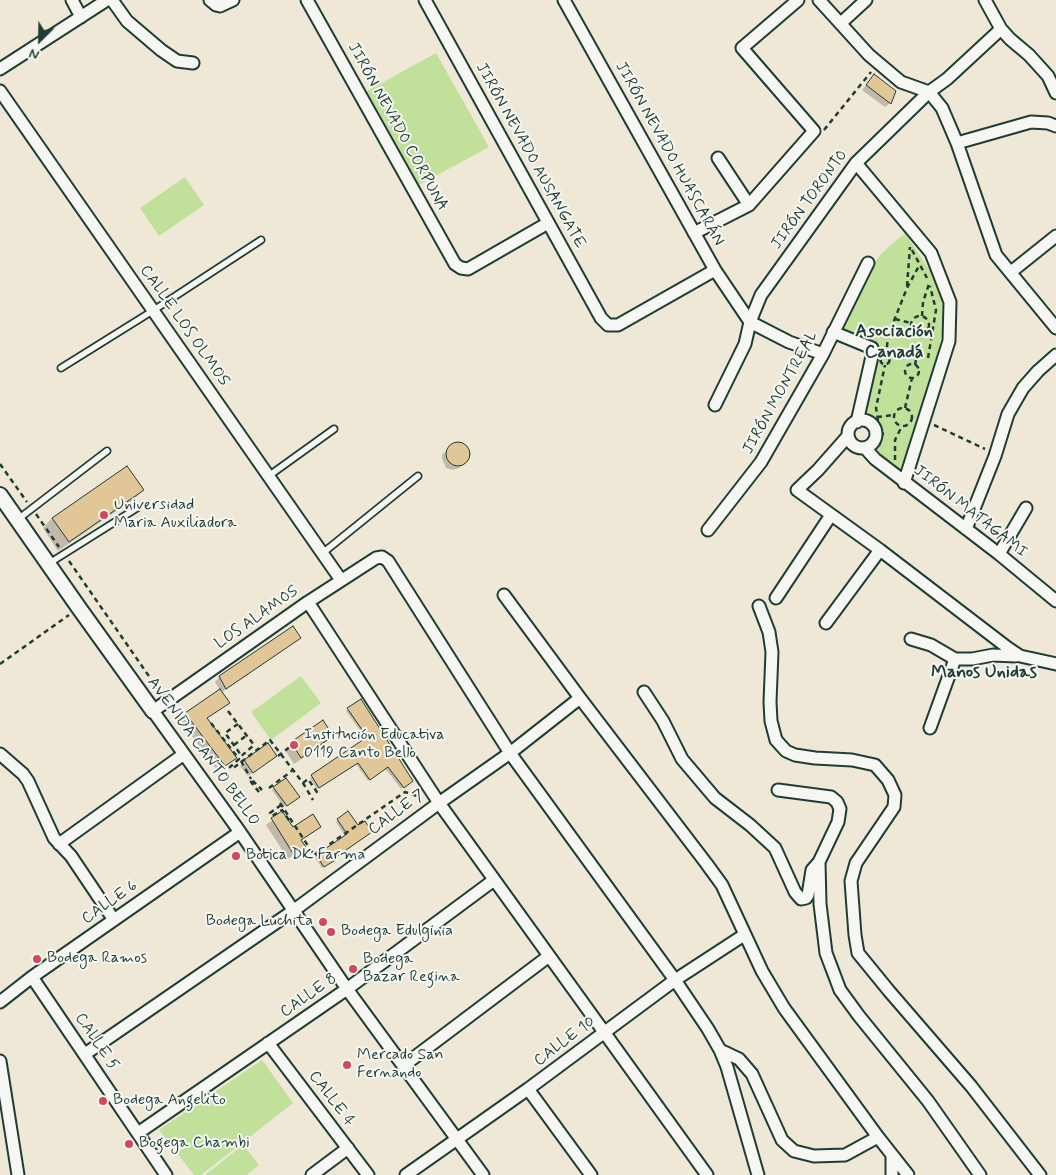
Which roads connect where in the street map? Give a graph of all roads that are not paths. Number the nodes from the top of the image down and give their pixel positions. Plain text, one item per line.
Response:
1 (72, 0) edge
2 (107, 0) edge
3 (112, 0) edge
4 (234, 0) edge
5 (307, 0) edge
6 (425, 0) edge
7 (564, 0) edge
8 (798, 0) edge
9 (819, 0) edge
10 (866, 0) edge
11 (985, 0) edge
12 (212, 2) edge
13 (81, 17) junction
14 (840, 23) junction
15 (1001, 29) junction
16 (193, 63) dead end
17 (0, 69) edge
18 (0, 91) edge
19 (928, 92) junction
20 (1056, 93) edge
21 (1056, 126) edge
22 (957, 143) junction
23 (718, 158) dead end
24 (856, 162) junction
25 (749, 205) junction
26 (548, 223) junction
27 (694, 233) junction
28 (1056, 236) edge
29 (261, 240) dead end
30 (868, 263) dead end
31 (715, 270) junction
32 (1011, 272) junction
33 (154, 310) junction
34 (750, 322) junction
35 (1056, 328) edge
36 (834, 332) junction
37 (824, 354) junction
38 (1056, 355) edge
39 (61, 368) dead end
40 (715, 405) dead end
41 (857, 422) junction
42 (334, 429) dead end
43 (848, 436) junction
44 (864, 448) junction
45 (107, 452) dead end
46 (270, 476) junction
47 (418, 476) dead end
48 (904, 483) junction
49 (0, 495) edge
50 (137, 508) dead end
51 (1026, 508) dead end
52 (831, 515) junction
53 (17, 520) junction
54 (966, 529) junction
55 (708, 530) dead end
56 (880, 550) junction
57 (324, 552) junction
58 (999, 554) junction
59 (48, 564) junction
60 (341, 580) junction
61 (504, 595) dead end
62 (776, 598) dead end
63 (1056, 601) edge
64 (308, 602) junction
65 (759, 606) dead end
66 (826, 623) dead end
67 (910, 640) dead end
68 (1020, 656) junction
69 (955, 659) junction
70 (1056, 664) edge
71 (644, 692) dead end
72 (580, 698) junction
73 (153, 711) junction
74 (930, 728) dead end
75 (510, 753) junction
76 (0, 754) edge
77 (184, 754) junction
78 (778, 790) dead end
79 (439, 802) junction
80 (240, 832) junction
81 (59, 844) junction
82 (819, 862) junction
83 (494, 880) junction
84 (293, 911) junction
85 (114, 920) junction
86 (744, 935) junction
87 (549, 956) junction
88 (32, 977) junction
89 (675, 980) junction
90 (347, 989) junction
91 (0, 1002) edge
92 (605, 1032) junction
93 (268, 1043) junction
94 (720, 1050) junction
95 (84, 1054) junction
96 (0, 1061) edge
97 (403, 1066) junction
98 (528, 1089) junction
99 (138, 1133) junction
100 (878, 1137) junction
101 (457, 1140) junction
102 (348, 1148) junction
103 (892, 1154) junction
104 (18, 1175) edge
105 (166, 1175) edge
106 (312, 1175) edge
107 (368, 1175) edge
108 (406, 1175) edge
109 (483, 1175) edge
110 (591, 1175) edge
111 (708, 1175) edge
112 (758, 1175) edge
113 (892, 1175) edge
114 (908, 1175) edge
115 (980, 1175) edge
116 (1040, 1175) edge

1 - 13 street
2 - 13 street
3 - 16 street
4 - 12 street
5 - 26 street, JIRÓN NEVADO CORPUNA
6 - 26 street, JIRÓN NEVADO AUSANGATE
7 - 27 street, JIRÓN NEVADO HUASCARÁN
8 - 25 street
9 - 14 street
10 - 14 street
11 - 15 street
13 - 17 street
14 - 19 street
15 - 19 street, JIRÓN TORONTO
15 - 20 street
18 - 33 street, CALLE LOS OLMOS
19 - 22 street
19 - 24 street, JIRÓN TORONTO
21 - 22 street
22 - 32 street
23 - 25 street
24 - 34 street, JIRÓN TORONTO
24 - 48 street
25 - 27 street
26 - 31 street, JIRÓN NEVADO AUSANGATE
27 - 31 street, JIRÓN NEVADO HUASCARÁN
28 - 32 street
29 - 33 lane
30 - 36 street, JIRÓN MONTREAL
31 - 34 street, JIRÓN NEVADO HUASCARÁN
32 - 35 street
33 - 39 lane
33 - 46 street, CALLE LOS OLMOS
34 - 37 street
34 - 40 street, JIRÓN TORONTO
36 - 37 street, JIRÓN MONTREAL
36 - 41 street
37 - 55 street, JIRÓN MONTREAL
38 - 54 street
41 - 43 street
41 - 44 street
42 - 46 lane
43 - 44 street
43 - 52 street
44 - 48 street, JIRÓN MATAGAMI
45 - 53 lane
46 - 57 street, CALLE LOS OLMOS
47 - 57 lane
48 - 54 street, JIRÓN MATAGAMI
49 - 53 street, AVENIDA CANTO BELLO
50 - 59 lane
51 - 58 street
52 - 56 street
52 - 62 street
53 - 59 street, AVENIDA CANTO BELLO
54 - 58 street, JIRÓN MATAGAMI
56 - 66 street
56 - 68 street
57 - 60 street, CALLE LOS OLMOS
58 - 63 street, JIRÓN MATAGAMI
59 - 73 street, AVENIDA CANTO BELLO
60 - 64 street, LOS ALAMOS
60 - 75 street, LOS ALAMOS
61 - 72 street
64 - 73 street, LOS ALAMOS
64 - 79 street
65 - 116 street
67 - 69 street
68 - 69 street
68 - 70 street
69 - 74 street
71 - 82 street
72 - 75 street, CALLE 7
72 - 86 street
73 - 77 street, AVENIDA CANTO BELLO
75 - 79 street, CALLE 7
75 - 89 street
76 - 81 street
77 - 80 street, AVENIDA CANTO BELLO
77 - 81 street
78 - 82 street
79 - 83 street
79 - 84 street, CALLE 7
80 - 84 street, AVENIDA CANTO BELLO
80 - 85 street, CALLE 6
81 - 85 street
82 - 115 street
83 - 87 street
83 - 90 street, CALLE 8
84 - 90 street, AVENIDA CANTO BELLO
84 - 95 street, CALLE 7
85 - 88 street, CALLE 6
86 - 89 street, CALLE 10
86 - 100 street
87 - 92 street
87 - 97 street
88 - 91 street, CALLE 6
88 - 95 street, CALLE 5
89 - 92 street, CALLE 10
89 - 94 street
90 - 93 street, CALLE 8
90 - 97 street, AVENIDA CANTO BELLO
92 - 98 street, CALLE 10
92 - 111 street
93 - 99 street, CALLE 8
93 - 102 street, CALLE 4
94 - 100 street
94 - 112 street
95 - 99 street, CALLE 5
96 - 104 street
97 - 101 street, AVENIDA CANTO BELLO
98 - 101 street, CALLE 10
98 - 110 street
99 - 105 street, CALLE 5
100 - 103 street
101 - 108 street, CALLE 10
101 - 109 street, AVENIDA CANTO BELLO
102 - 106 street
102 - 107 street, CALLE 4
103 - 113 street
103 - 114 street

